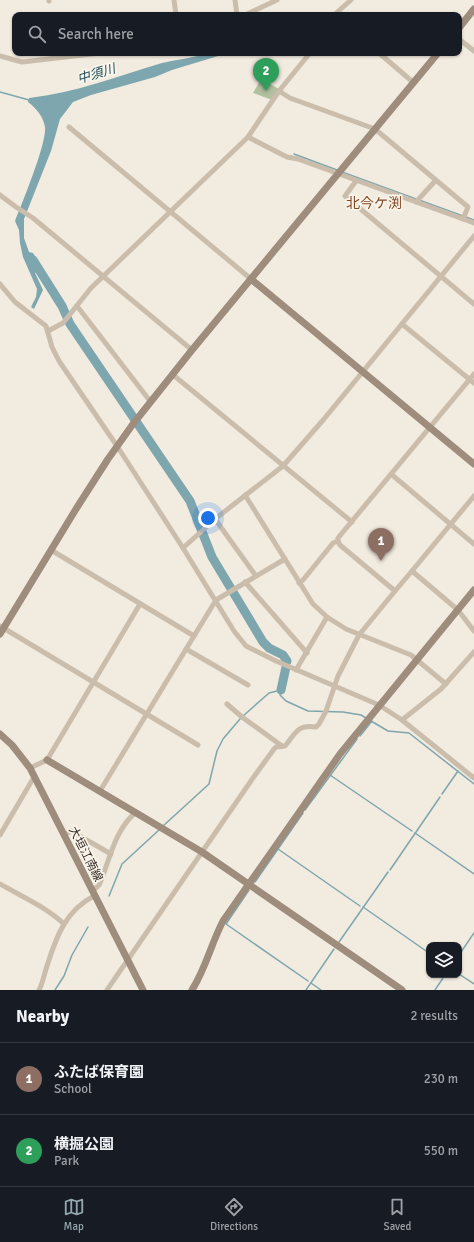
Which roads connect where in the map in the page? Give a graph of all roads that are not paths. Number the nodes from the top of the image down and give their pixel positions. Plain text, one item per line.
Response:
1 (174, 0) edge
2 (236, 0) edge
3 (278, 0) edge
4 (351, 0) edge
5 (474, 9) edge
6 (176, 12) edge
7 (237, 12) edge
8 (252, 12) edge
9 (337, 12) edge
10 (462, 24) edge
11 (462, 41) edge
12 (474, 51) edge
13 (0, 56) edge
14 (74, 56) edge
15 (308, 56) edge
16 (382, 56) edge
17 (436, 56) edge
18 (414, 83) junction
19 (280, 92) junction
20 (69, 127) dead end
21 (375, 129) junction
22 (248, 138) junction
23 (337, 174) junction
24 (436, 180) junction
25 (356, 181) junction
26 (0, 195) edge
27 (416, 202) junction
28 (171, 212) junction
29 (463, 219) junction
30 (474, 223) edge
31 (474, 236) edge
32 (103, 276) junction
33 (442, 276) junction
34 (251, 279) junction
35 (0, 284) edge
36 (474, 304) edge
37 (77, 306) junction
38 (402, 324) junction
39 (48, 331) junction
40 (192, 350) junction
41 (362, 371) junction
42 (172, 374) junction
43 (474, 374) edge
44 (469, 379) junction
45 (474, 383) edge
46 (150, 401) junction
47 (430, 428) junction
48 (117, 446) junction
49 (474, 464) edge
50 (283, 466) junction
51 (391, 474) junction
52 (245, 495) junction
53 (474, 496) edge
54 (215, 519) junction
55 (352, 522) junction
56 (451, 524) junction
57 (338, 541) junction
58 (474, 544) edge
59 (183, 548) junction
60 (51, 550) junction
61 (285, 559) junction
62 (412, 571) junction
63 (256, 576) junction
64 (245, 582) junction
65 (299, 583) junction
66 (395, 590) junction
67 (474, 590) edge
68 (216, 600) junction
69 (140, 604) junction
70 (458, 610) junction
71 (327, 617) junction
72 (1, 629) edge
73 (474, 631) edge
74 (359, 635) junction
75 (194, 636) junction
76 (186, 648) junction
77 (307, 652) junction
78 (474, 652) edge
79 (417, 659) junction
80 (296, 670) junction
81 (93, 682) junction
82 (446, 684) junction
83 (248, 685) dead end
84 (334, 686) junction
85 (227, 704) dead end
86 (379, 705) junction
87 (146, 714) junction
88 (402, 720) junction
89 (0, 734) edge
90 (198, 745) dead end
91 (282, 746) junction
92 (47, 760) junction
93 (30, 768) junction
94 (34, 777) junction
95 (474, 778) edge
96 (100, 791) junction
97 (136, 812) junction
98 (0, 835) edge
99 (64, 835) junction
100 (202, 852) junction
101 (111, 854) junction
102 (0, 884) edge
103 (250, 885) junction
104 (93, 894) junction
105 (64, 924) junction
106 (127, 960) junction
107 (39, 990) edge
108 (107, 990) edge
109 (142, 990) edge
110 (192, 990) edge
111 (402, 990) edge

1 - 6 street
2 - 7 street
3 - 8 street
4 - 9 street
5 - 10 street
11 - 12 street
13 - 14 street
15 - 19 street
16 - 18 street
17 - 18 street
18 - 21 street
19 - 21 street
19 - 22 street
20 - 28 street
21 - 23 street
21 - 24 street
22 - 23 street
22 - 28 street
23 - 25 street
23 - 34 street
24 - 27 street
24 - 29 street
25 - 27 street
25 - 33 street
26 - 32 street
27 - 29 street
28 - 32 street
28 - 34 street
29 - 30 street
31 - 33 street
32 - 37 street
32 - 40 street
33 - 36 street
33 - 38 street
34 - 40 street
34 - 41 street
35 - 39 street
37 - 39 street
37 - 46 street
38 - 41 street
38 - 44 street
39 - 48 street
40 - 42 street
41 - 47 street
41 - 50 street
42 - 46 street
42 - 50 street
43 - 44 street
44 - 45 street
44 - 47 street
46 - 48 street
47 - 49 street
47 - 51 street
48 - 59 street
48 - 60 street
50 - 52 street
50 - 55 street
51 - 55 street
51 - 56 street
52 - 54 street
52 - 61 street
53 - 56 street
54 - 59 street
54 - 63 street
55 - 57 street
56 - 58 street
56 - 62 street
57 - 65 street
57 - 66 street
59 - 68 street
60 - 69 street
60 - 72 street
61 - 63 street
61 - 65 street
62 - 66 street
62 - 70 street
63 - 64 street
64 - 68 street
64 - 77 street
65 - 71 street
66 - 74 street
67 - 70 street
68 - 75 street
68 - 80 street
69 - 75 street
69 - 81 street
70 - 73 street
70 - 79 street
71 - 74 street
71 - 77 street
72 - 81 street
74 - 79 street
74 - 84 street
75 - 76 street
76 - 83 street
76 - 87 street
77 - 80 street
78 - 82 street
79 - 82 street
79 - 86 street
80 - 84 street
81 - 87 street
81 - 92 street
82 - 88 street
84 - 86 street
84 - 91 street
85 - 91 street
86 - 88 street
86 - 103 street
87 - 90 street
87 - 96 street
88 - 95 street
89 - 93 street, 大垣江南線
91 - 100 street
92 - 93 street
92 - 96 street
93 - 94 street, 大垣江南線
94 - 98 street
94 - 99 street, 大垣江南線
96 - 97 street
97 - 100 street
97 - 101 street
99 - 101 street
99 - 104 street, 大垣江南線
100 - 103 street
100 - 106 street
101 - 104 street
102 - 105 street
103 - 110 street
103 - 111 street
104 - 105 street
104 - 106 street, 大垣江南線
105 - 107 street
106 - 108 street
106 - 109 street, 大垣江南線

